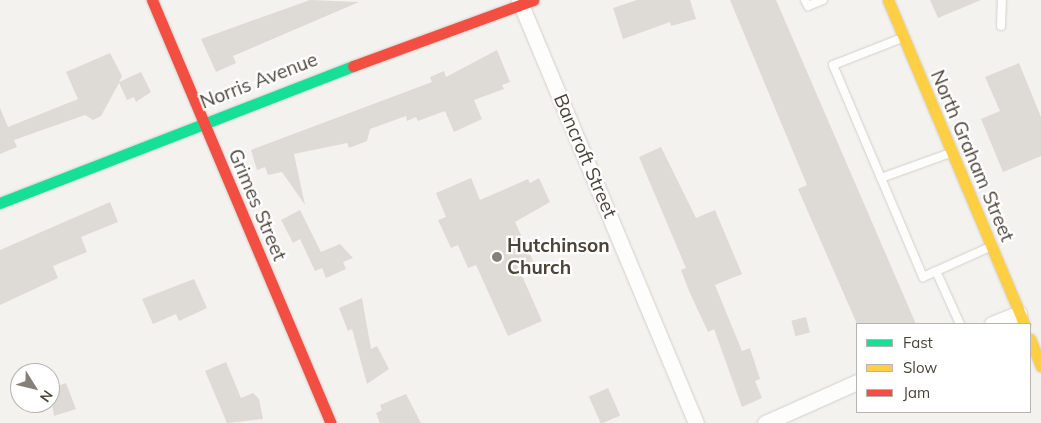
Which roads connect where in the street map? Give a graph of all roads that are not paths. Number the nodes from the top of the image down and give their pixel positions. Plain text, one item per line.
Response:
1 (152, 0) edge
2 (804, 0) edge
3 (823, 0) edge
4 (888, 0) edge
5 (1002, 0) edge
6 (524, 2) edge
7 (1001, 26) dead end
8 (904, 38) junction
9 (202, 121) junction
10 (951, 152) junction
11 (881, 178) junction
12 (0, 203) edge
13 (991, 247) junction
14 (936, 271) junction
15 (1021, 318) edge
16 (960, 323) edge
17 (997, 323) edge
18 (1031, 341) edge
19 (1041, 366) edge
20 (856, 382) edge
21 (331, 423) edge
22 (696, 423) edge
23 (765, 423) edge

1 - 9 street, Grimes Street
2 - 3 lane
4 - 8 street, North Graham Street
5 - 7 lane
6 - 9 street, Norris Avenue
6 - 22 street, Bancroft Street
8 - 10 street, North Graham Street
8 - 11 lane
9 - 12 street, Norris Avenue
9 - 21 street, Grimes Street
10 - 11 lane
10 - 13 street, North Graham Street
11 - 14 lane
13 - 14 lane
13 - 15 street, North Graham Street
14 - 16 lane
15 - 17 street
18 - 19 street
20 - 23 street

